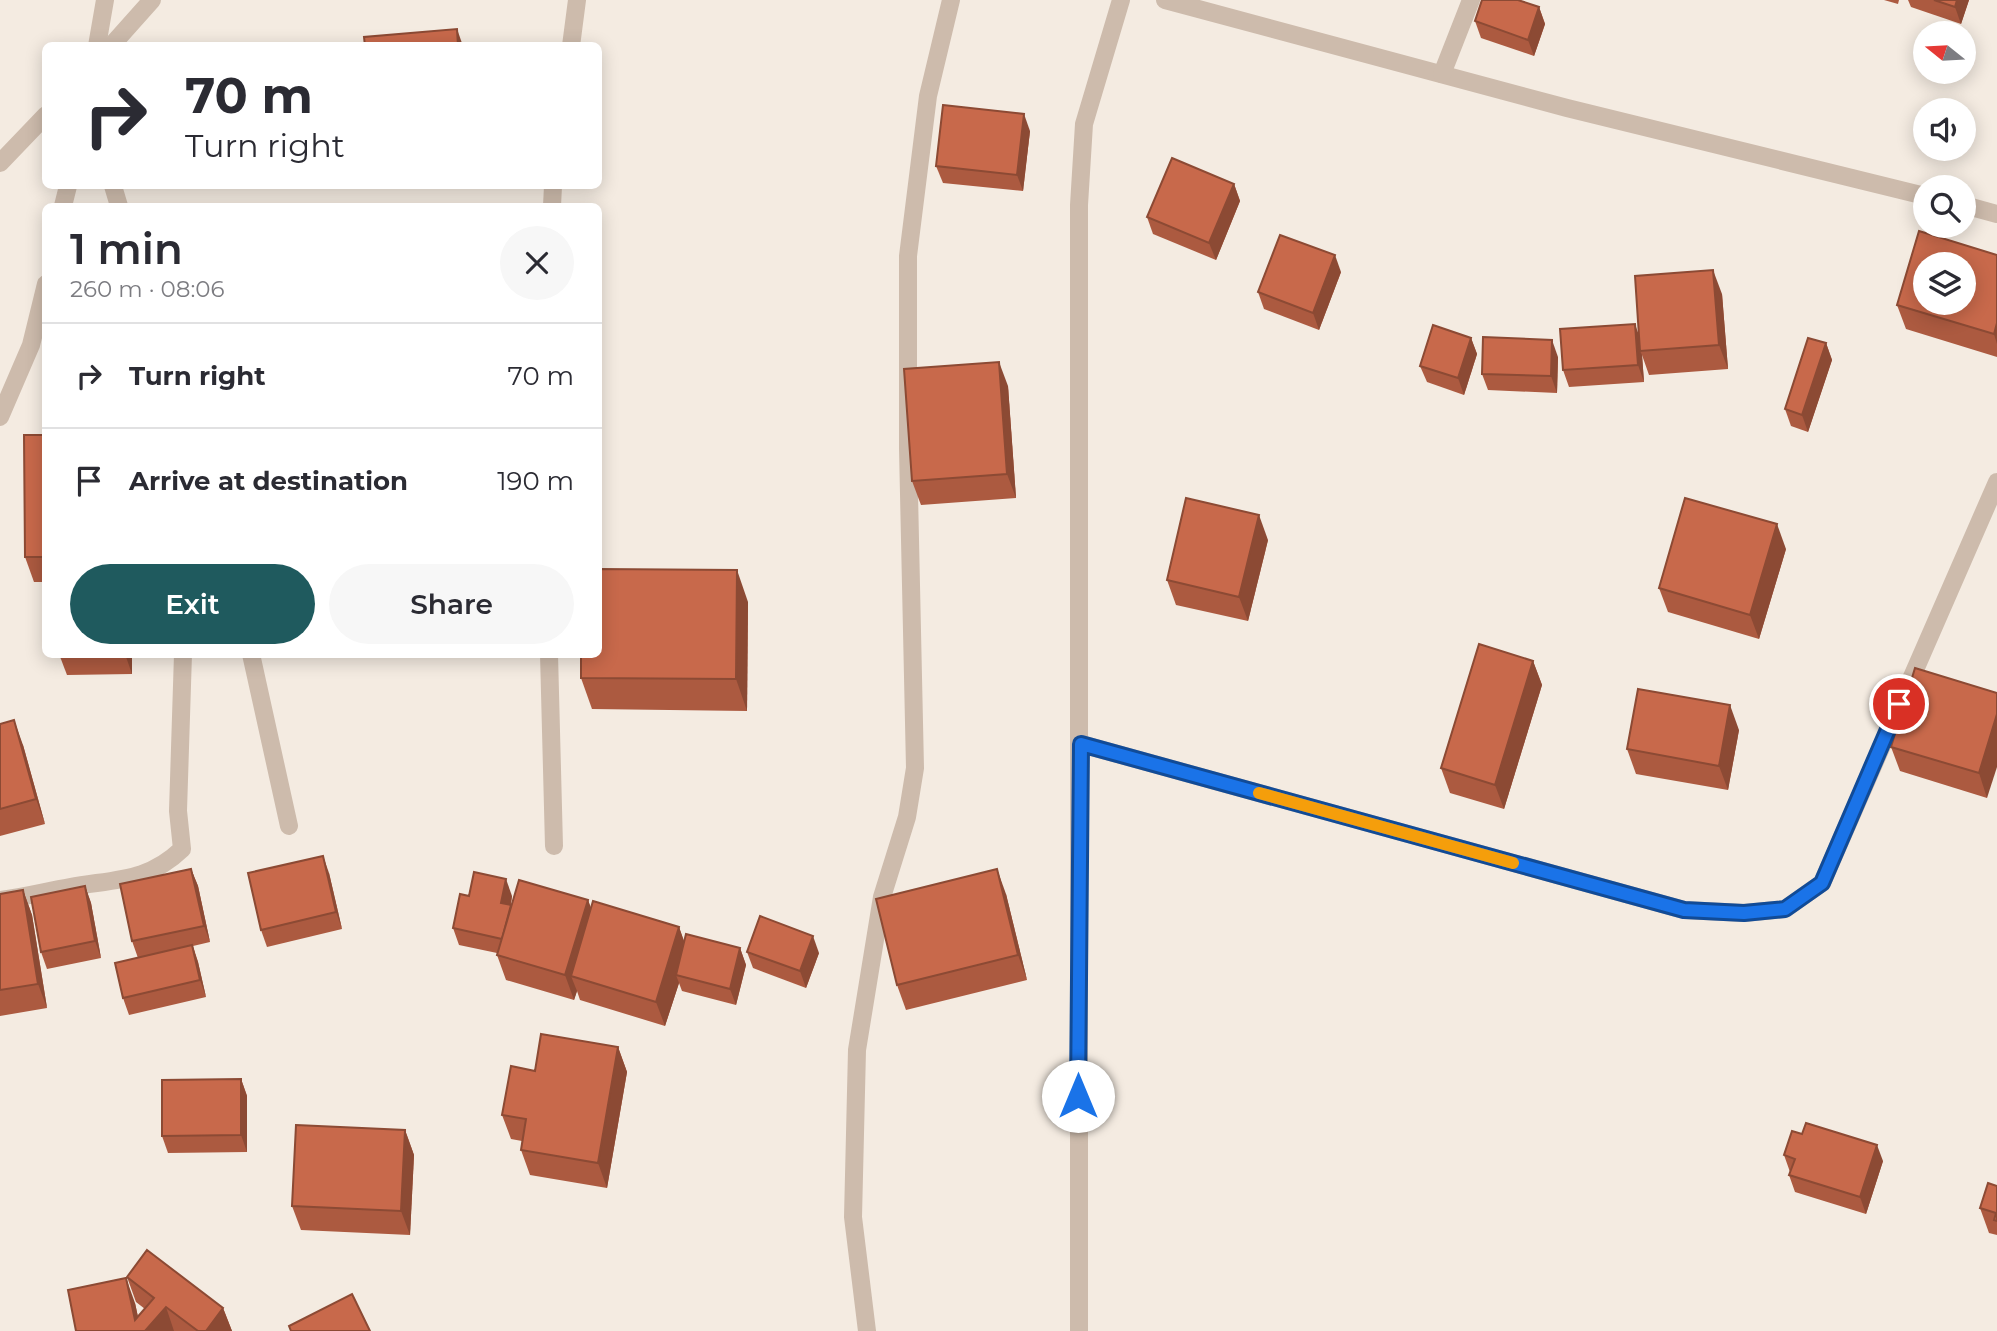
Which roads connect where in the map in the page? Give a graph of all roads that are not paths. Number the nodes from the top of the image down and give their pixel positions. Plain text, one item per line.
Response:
1 (105, 0) edge
2 (152, 0) edge
3 (577, 0) edge
4 (951, 0) edge
5 (1121, 0) edge
6 (1165, 0) edge
7 (1471, 0) edge
8 (1204, 5) edge
9 (98, 42) edge
10 (115, 42) edge
11 (572, 42) edge
12 (1442, 74) junction
13 (42, 120) edge
14 (0, 163) edge
15 (1913, 193) edge
16 (1976, 208) edge
17 (1997, 214) edge
18 (42, 300) edge
19 (0, 417) edge
20 (1997, 482) edge
21 (183, 658) edge
22 (252, 658) edge
23 (549, 658) edge
24 (1081, 744) junction
25 (289, 826) dead end
26 (554, 846) dead end
27 (0, 900) edge
28 (867, 1331) edge
29 (1079, 1331) edge

1 - 9 street
2 - 10 street
3 - 11 street
4 - 28 street
5 - 24 street
6 - 8 street
7 - 12 street
8 - 12 street
12 - 15 street
13 - 14 street
16 - 17 street
18 - 19 street
20 - 24 street
21 - 27 street
22 - 25 street
23 - 26 street
24 - 29 street

